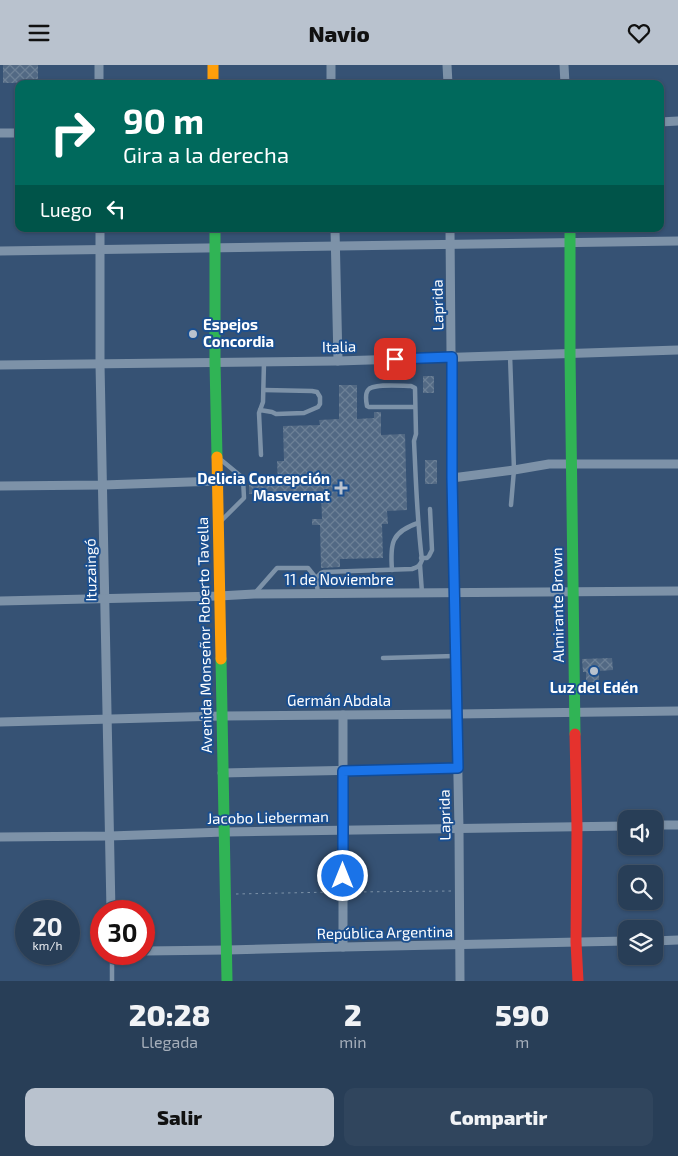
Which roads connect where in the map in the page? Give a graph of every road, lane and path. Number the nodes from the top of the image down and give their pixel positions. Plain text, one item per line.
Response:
1 (99, 65) edge
2 (213, 65) edge
3 (330, 65) edge
4 (448, 65) edge
5 (564, 65) edge
6 (99, 80) edge
7 (213, 80) edge
8 (331, 80) edge
9 (448, 80) edge
10 (565, 80) edge
11 (678, 121) edge
12 (664, 122) edge
13 (0, 133) edge
14 (15, 133) edge
15 (100, 232) edge
16 (215, 232) edge
17 (335, 232) edge
18 (450, 232) edge
19 (570, 232) edge
20 (678, 241) edge
21 (571, 242) junction
22 (450, 243) junction
23 (336, 245) junction
24 (215, 248) junction
25 (100, 250) junction
26 (0, 251) edge
27 (678, 350) edge
28 (570, 354) junction
29 (510, 355) junction
30 (452, 357) junction
31 (338, 361) junction
32 (264, 362) junction
33 (216, 363) junction
34 (100, 364) junction
35 (0, 365) edge
36 (264, 390) junction
37 (415, 407) junction
38 (260, 410) junction
39 (261, 455) dead end
40 (217, 457) junction
41 (572, 464) junction
42 (678, 464) edge
43 (514, 470) junction
44 (452, 478) junction
45 (218, 481) junction
46 (103, 485) junction
47 (0, 486) edge
48 (511, 505) dead end
49 (430, 509) dead end
50 (418, 523) junction
51 (218, 524) junction
52 (421, 558) junction
53 (420, 565) junction
54 (392, 570) junction
55 (316, 577) junction
56 (572, 591) junction
57 (678, 591) edge
58 (422, 593) junction
59 (454, 593) junction
60 (254, 594) junction
61 (319, 594) junction
62 (219, 596) junction
63 (106, 598) junction
64 (0, 601) edge
65 (455, 656) junction
66 (383, 658) dead end
67 (678, 711) edge
68 (575, 712) junction
69 (456, 714) junction
70 (343, 715) junction
71 (222, 716) junction
72 (107, 720) junction
73 (0, 723) edge
74 (458, 768) junction
75 (343, 771) junction
76 (222, 773) junction
77 (663, 825) edge
78 (678, 825) edge
79 (618, 826) edge
80 (577, 827) junction
81 (459, 829) junction
82 (343, 830) junction
83 (225, 832) junction
84 (110, 836) junction
85 (0, 837) edge
86 (111, 900) edge
87 (678, 940) edge
88 (618, 941) edge
89 (663, 941) edge
90 (576, 942) junction
91 (460, 945) junction
92 (342, 947) junction
93 (226, 950) junction
94 (155, 951) edge
95 (112, 965) edge
96 (112, 981) edge
97 (227, 981) edge
98 (460, 981) edge
99 (578, 981) edge

1 - 6 street
2 - 7 main road
3 - 8 street
4 - 9 street
5 - 10 street
11 - 12 street
13 - 14 street
15 - 25 street, Ituzaingó
16 - 24 main road, Avenida Monseñor Roberto Tavella
17 - 23 street
18 - 22 street, Laprida
19 - 21 main road, Almirante Brown
20 - 21 street
21 - 22 street
21 - 28 main road, Almirante Brown
22 - 23 street
22 - 30 street, Laprida
23 - 24 street
23 - 31 street
24 - 25 street
24 - 33 main road, Avenida Monseñor Roberto Tavella
25 - 26 street
25 - 34 street, Ituzaingó
27 - 28 street, Italia
28 - 29 street, Italia
28 - 41 main road, Almirante Brown
29 - 30 street, Italia
29 - 43 lane
30 - 31 street, Italia
30 - 44 street, Laprida
31 - 32 street, Italia
32 - 33 street, Italia
32 - 36 lane
33 - 34 street, Italia
33 - 40 main road, Avenida Monseñor Roberto Tavella
34 - 35 street, Italia
34 - 46 street, Ituzaingó
36 - 38 lane
36 - 38 lane
37 - 37 lane
37 - 50 lane
38 - 39 lane
40 - 45 main road, Avenida Monseñor Roberto Tavella
40 - 51 lane
41 - 42 street
41 - 43 street
41 - 56 main road, Almirante Brown
43 - 44 street
43 - 48 lane
44 - 59 street, Laprida
45 - 46 street
45 - 51 main road, Avenida Monseñor Roberto Tavella
46 - 47 street
46 - 63 street, Ituzaingó
49 - 52 lane
50 - 52 lane
50 - 54 lane
51 - 62 main road, Avenida Monseñor Roberto Tavella
52 - 53 lane
53 - 54 lane
53 - 58 lane
54 - 55 lane
55 - 60 lane
55 - 61 lane
56 - 57 street, 11 de Noviembre
56 - 59 street, 11 de Noviembre
56 - 68 main road, Almirante Brown
58 - 59 street, 11 de Noviembre
58 - 61 street, 11 de Noviembre
59 - 65 street, Laprida
60 - 61 street, 11 de Noviembre
60 - 62 street, 11 de Noviembre
62 - 63 street, 11 de Noviembre
62 - 71 main road, Avenida Monseñor Roberto Tavella
63 - 64 street, 11 de Noviembre
63 - 72 street, Ituzaingó
65 - 66 lane
65 - 69 street, Laprida
67 - 68 street, Germán Abdala
68 - 69 street, Germán Abdala
68 - 80 main road, Almirante Brown
69 - 70 street, Germán Abdala
69 - 74 street, Laprida
70 - 71 street, Germán Abdala
70 - 75 street
71 - 72 street, Germán Abdala
71 - 76 main road, Avenida Monseñor Roberto Tavella
72 - 73 street, Germán Abdala
72 - 84 street, Ituzaingó
74 - 75 street
74 - 81 street, Laprida
75 - 76 street
75 - 82 street
76 - 83 main road, Avenida Monseñor Roberto Tavella
77 - 78 street
79 - 80 street, Jacobo Lieberman
80 - 81 street, Jacobo Lieberman
80 - 90 main road, Almirante Brown
81 - 82 street, Jacobo Lieberman
81 - 91 street, Laprida
82 - 83 street, Jacobo Lieberman
82 - 92 street
83 - 84 street, Jacobo Lieberman
83 - 93 main road, Avenida Monseñor Roberto Tavella
84 - 85 street, Jacobo Lieberman
84 - 86 street, Ituzaingó
87 - 89 street
88 - 90 street, República Argentina
90 - 91 street, República Argentina
90 - 99 main road, Almirante Brown
91 - 92 street, República Argentina
91 - 98 street, Laprida
92 - 93 street, República Argentina
93 - 94 street, República Argentina
93 - 97 main road, Avenida Monseñor Roberto Tavella
95 - 96 lane

